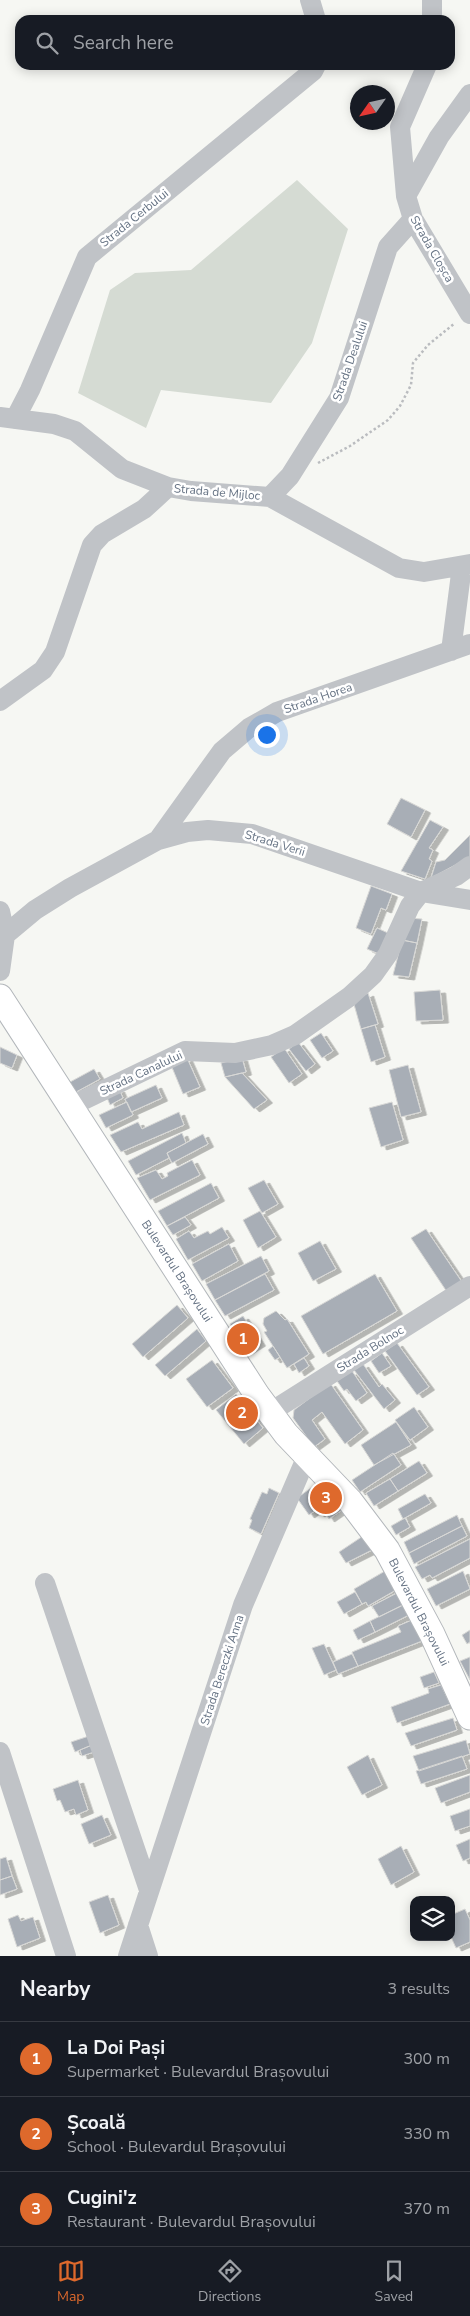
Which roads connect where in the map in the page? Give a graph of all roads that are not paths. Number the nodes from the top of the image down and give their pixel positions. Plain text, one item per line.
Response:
1 (310, 0) edge
2 (432, 0) edge
3 (314, 15) edge
4 (432, 15) edge
5 (314, 70) edge
6 (424, 70) edge
7 (470, 94) edge
8 (406, 196) junction
9 (413, 219) junction
10 (469, 313) edge
11 (8, 418) edge
12 (168, 487) junction
13 (270, 497) junction
14 (466, 565) edge
15 (470, 644) edge
16 (451, 651) junction
17 (0, 701) edge
18 (158, 840) junction
19 (470, 866) edge
20 (421, 892) junction
21 (470, 900) edge
22 (0, 910) edge
23 (5, 935) junction
24 (0, 972) edge
25 (0, 997) edge
26 (71, 1106) junction
27 (470, 1286) edge
28 (270, 1413) junction
29 (307, 1456) junction
30 (45, 1583) dead end
31 (470, 1717) edge
32 (0, 1752) edge
33 (149, 1890) junction
34 (138, 1925) junction
35 (66, 1956) edge
36 (128, 1956) edge
37 (148, 1956) edge

1 - 3 street
2 - 4 street
5 - 11 street, Strada Cerbului
6 - 8 street, Strada Cloșca
7 - 8 street
8 - 9 street, Strada Cloșca
9 - 10 street, Strada Cloșca
9 - 13 street, Strada Dealului
11 - 12 street, Strada Cerbului
12 - 13 street, Strada de Mijloc
12 - 17 street, Strada de Mijloc
13 - 14 street, Strada de Mijloc
14 - 16 street
15 - 16 street, Strada Horea
16 - 18 street, Strada Horea
18 - 20 street, Strada Verii
18 - 23 street, Strada Verii
19 - 20 street
20 - 21 street
20 - 26 street, Strada Canalului
22 - 23 street
23 - 24 street
25 - 26 main road, Bulevardul Brașovului
26 - 28 main road, Bulevardul Brașovului
27 - 28 street, Strada Bolnoc
28 - 29 main road, Bulevardul Brașovului
29 - 31 main road, Bulevardul Brașovului
29 - 33 street, Strada Bereczki Anna
30 - 33 street
32 - 35 street
33 - 34 street, Strada Bereczki Anna
34 - 36 street, Strada Bereczki Anna
34 - 37 street

